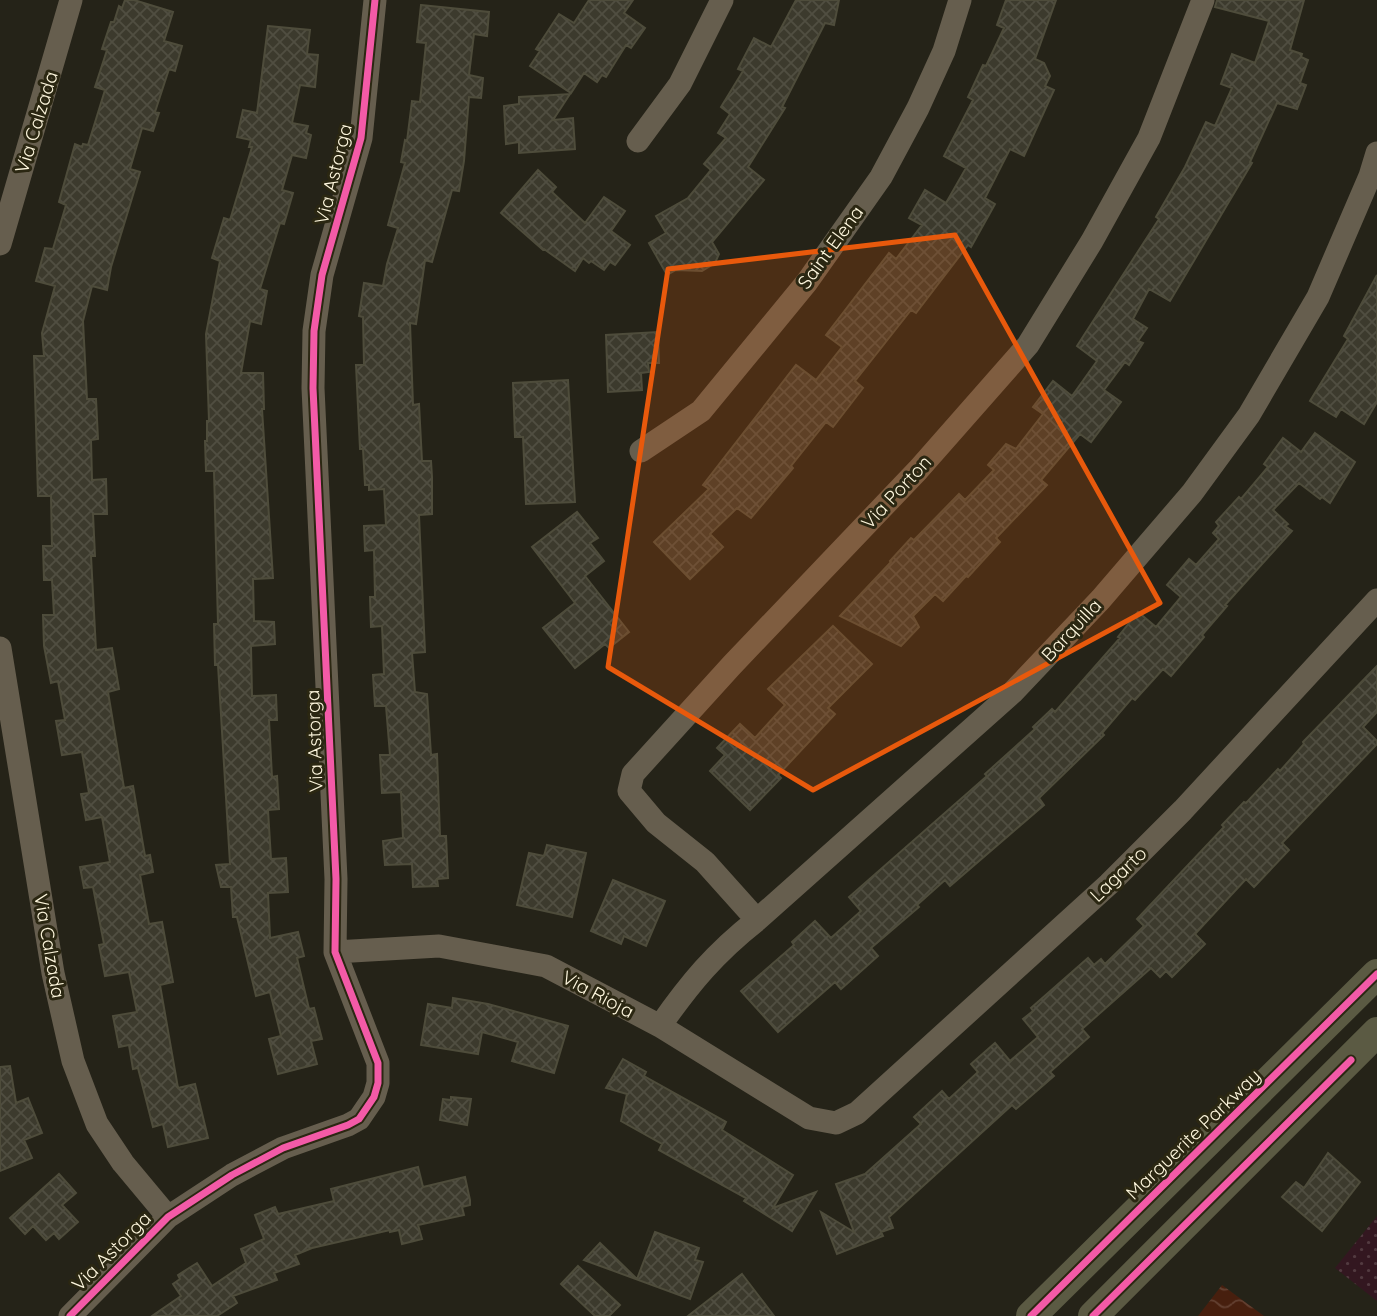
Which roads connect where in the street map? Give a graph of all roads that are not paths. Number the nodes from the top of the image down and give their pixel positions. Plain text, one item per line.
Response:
1 (71, 0) edge
2 (375, 0) edge
3 (722, 0) edge
4 (960, 0) edge
5 (1203, 0) edge
6 (638, 141) dead end
7 (1377, 153) edge
8 (0, 244) edge
9 (641, 451) dead end
10 (1377, 600) edge
11 (0, 648) edge
12 (757, 920) junction
13 (335, 952) junction
14 (1377, 974) edge
15 (660, 1027) junction
16 (1377, 1032) edge
17 (836, 1123) joint
18 (168, 1217) junction
19 (70, 1316) edge
20 (1031, 1316) edge
21 (1093, 1316) edge

1 - 8 street, Via Calzada
2 - 13 street, Via Astorga
3 - 6 street
4 - 9 street, Saint Elena
5 - 12 street, Via Porton
7 - 12 street, Barquilla
10 - 17 street, Lagarto
11 - 18 street, Via Calzada
12 - 15 street, Barquilla
13 - 15 street, Via Rioja
13 - 18 street, Via Astorga
14 - 20 main road, Marguerite Parkway
15 - 17 street, Via Rioja
16 - 21 main road
18 - 19 street, Via Astorga

